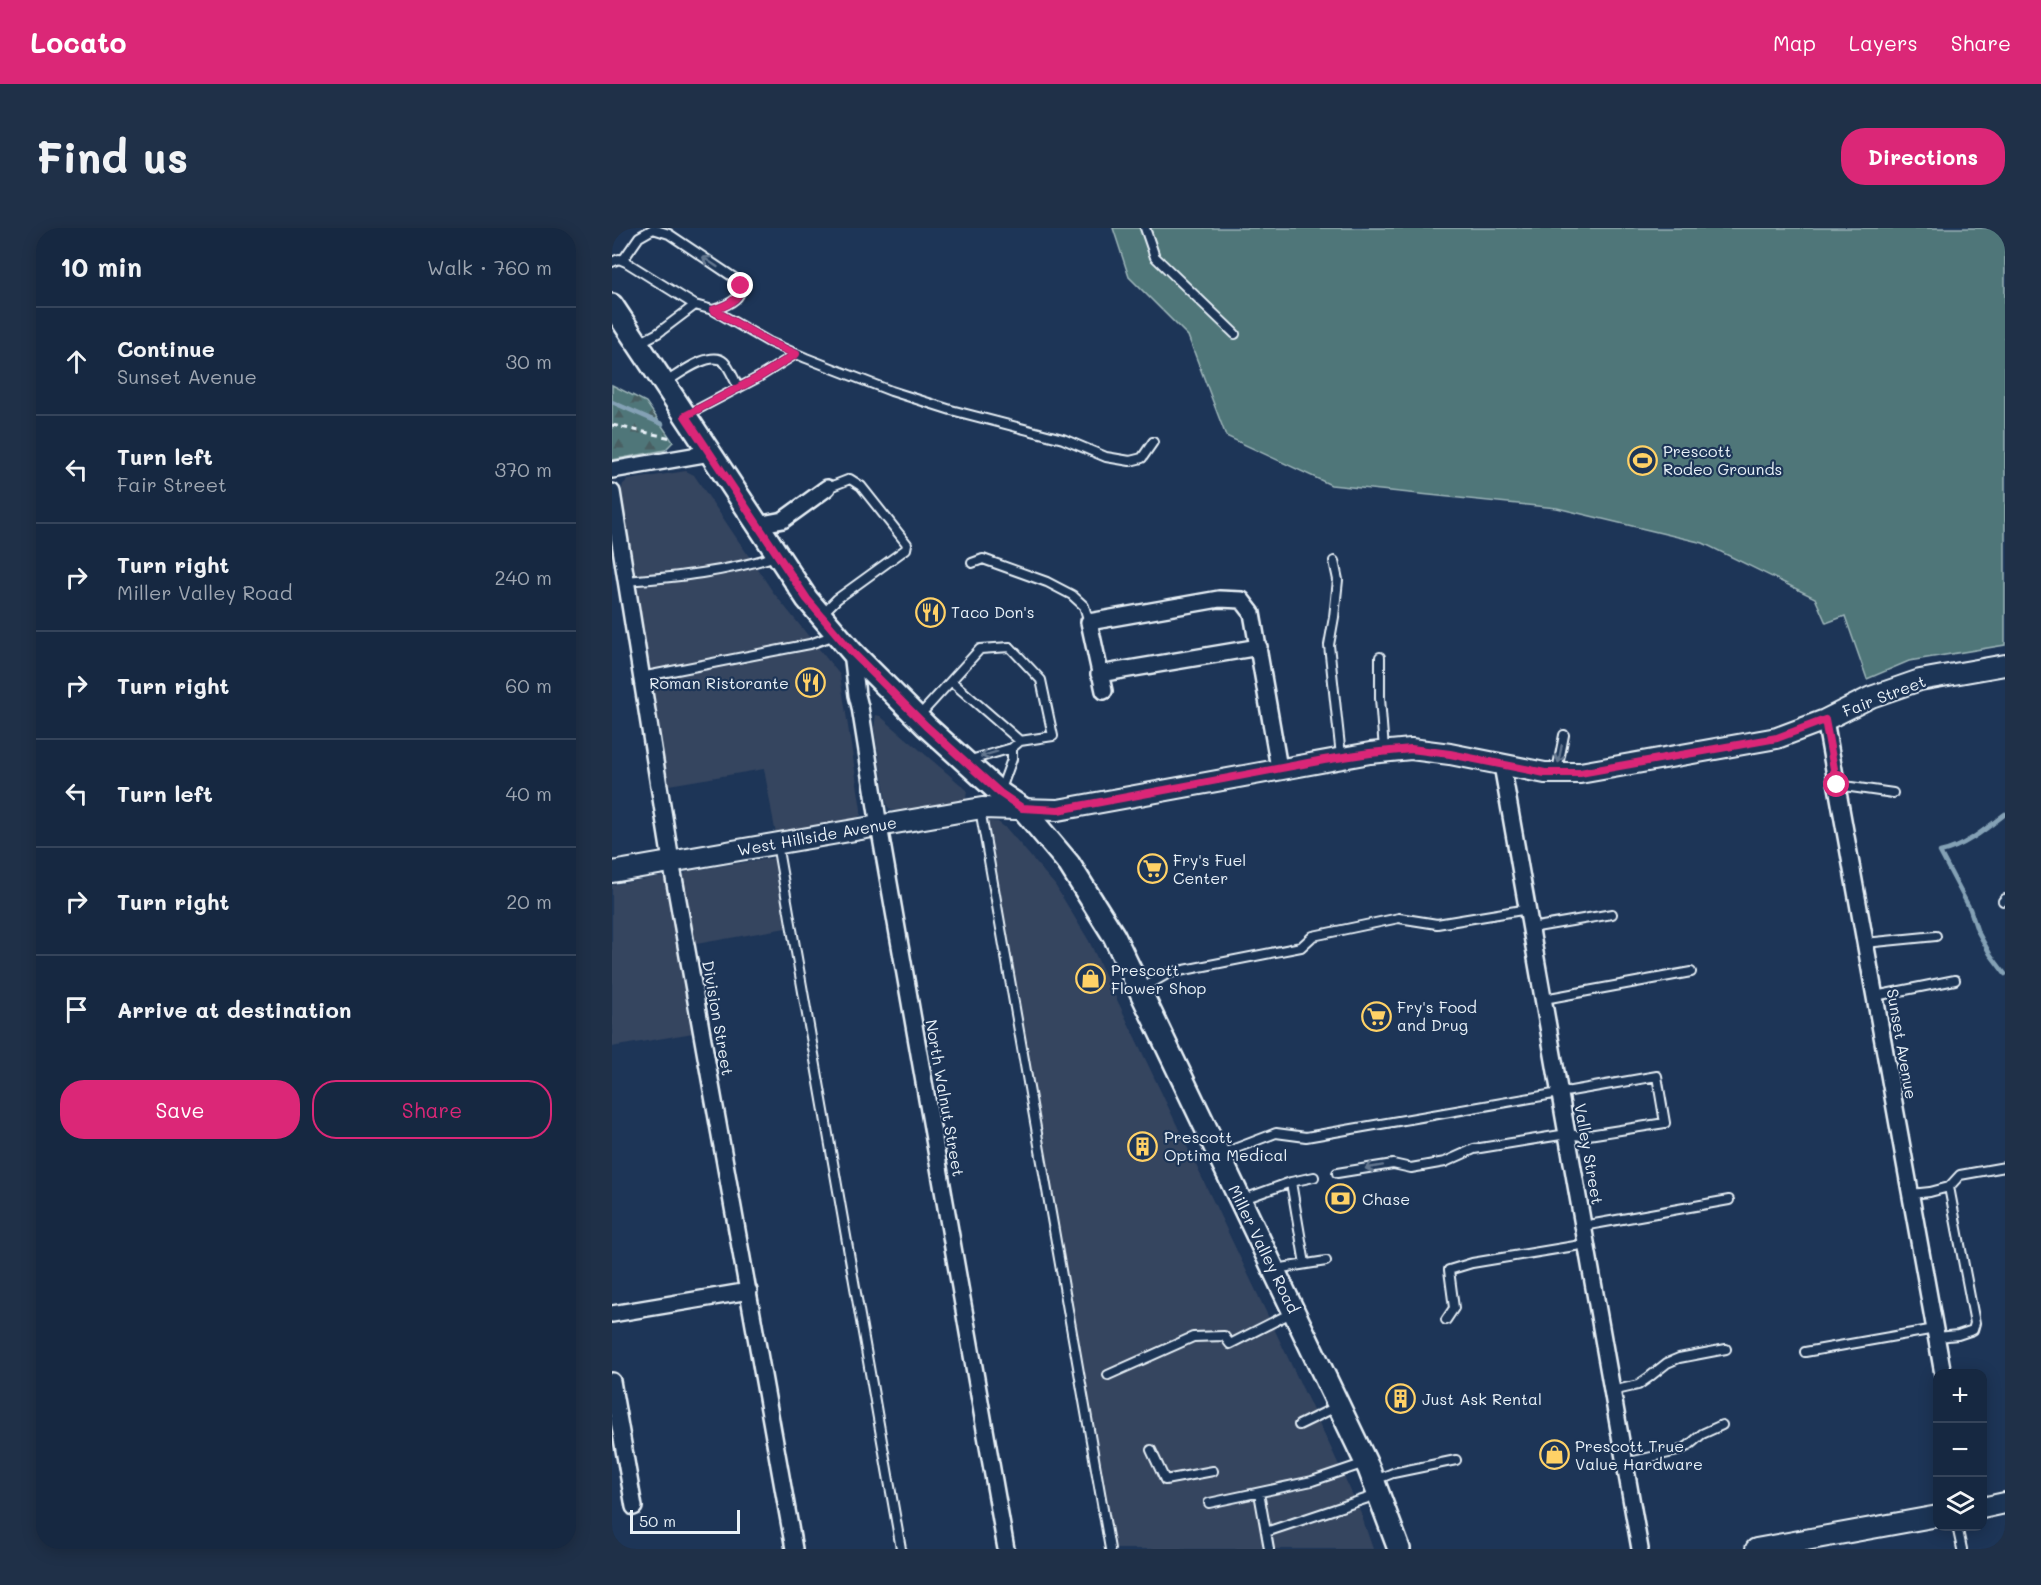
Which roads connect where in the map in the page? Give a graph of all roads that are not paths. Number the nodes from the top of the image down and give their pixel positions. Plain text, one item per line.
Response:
1 (1145, 228) edge
2 (622, 260) junction
3 (612, 262) edge
4 (694, 305) junction
5 (713, 310) junction
6 (615, 317) edge
7 (1235, 334) dead end
8 (638, 344) junction
9 (796, 354) junction
10 (664, 384) junction
11 (739, 388) junction
12 (685, 416) junction
13 (1153, 442) dead end
14 (710, 453) junction
15 (612, 470) edge
16 (827, 488) joint
17 (612, 492) edge
18 (757, 525) junction
19 (778, 555) junction
20 (1334, 561) dead end
21 (972, 563) dead end
22 (626, 581) junction
23 (821, 615) junction
24 (1089, 622) junction
25 (837, 634) junction
26 (1259, 647) junction
27 (852, 652) junction
28 (1380, 657) dead end
29 (2005, 664) edge
30 (1100, 674) junction
31 (641, 677) junction
32 (951, 681) junction
33 (1104, 691) dead end
34 (918, 718) junction
35 (1825, 720) junction
36 (1564, 735) dead end
37 (1020, 741) junction
38 (1012, 748) junction
39 (1384, 751) junction
40 (1341, 758) junction
41 (966, 762) junction
42 (1502, 765) junction
43 (1279, 768) junction
44 (1557, 774) junction
45 (1837, 785) junction
46 (1000, 793) junction
47 (1893, 793) dead end
48 (980, 808) junction
49 (1022, 808) junction
50 (879, 826) junction
51 (777, 843) junction
52 (671, 861) junction
53 (612, 872) edge
54 (1528, 909) junction
55 (1612, 914) dead end
56 (1531, 928) junction
57 (1936, 936) dead end
58 (1865, 944) junction
59 (1691, 972) dead end
60 (1955, 980) dead end
61 (1140, 990) junction
62 (1875, 996) junction
63 (1544, 999) junction
64 (1560, 1092) junction
65 (1567, 1134) junction
66 (1219, 1155) junction
67 (2005, 1167) edge
68 (1337, 1173) dead end
69 (1314, 1177) dead end
70 (1291, 1182) junction
71 (1949, 1187) junction
72 (1911, 1194) junction
73 (1240, 1200) junction
74 (1729, 1200) dead end
75 (1584, 1226) junction
76 (1587, 1244) junction
77 (1326, 1261) dead end
78 (1305, 1264) junction
79 (1274, 1269) junction
80 (749, 1291) junction
81 (1294, 1312) junction
82 (612, 1314) edge
83 (1446, 1320) dead end
84 (1936, 1333) junction
85 (1726, 1349) dead end
86 (1805, 1352) dead end
87 (1942, 1369) edge
88 (1108, 1375) dead end
89 (612, 1381) edge
90 (1612, 1391) junction
91 (1339, 1406) junction
92 (1299, 1425) dead end
93 (1722, 1425) dead end
94 (1151, 1450) dead end
95 (1456, 1460) dead end
96 (1625, 1463) junction
97 (1213, 1471) dead end
98 (1373, 1479) junction
99 (1259, 1493) junction
100 (1209, 1503) dead end
101 (2005, 1503) edge
102 (634, 1507) dead end
103 (1987, 1507) edge
104 (1933, 1517) edge
105 (1958, 1531) edge
106 (1266, 1532) junction
107 (794, 1549) edge
108 (901, 1549) edge
109 (1006, 1549) edge
110 (1110, 1549) edge
111 (1269, 1549) edge
112 (1399, 1549) edge
113 (1640, 1549) edge
114 (1756, 1549) edge
115 (1962, 1549) edge

1 - 7 lane
2 - 3 lane
2 - 4 lane
5 -> 2 lane
4 - 5 lane
4 - 8 lane
5 - 9 lane
6 - 8 main road, Miller Valley Road
8 - 10 main road, Miller Valley Road
9 - 11 lane
9 - 13 lane
10 - 11 lane
10 - 12 main road, Miller Valley Road
11 - 12 lane
12 - 14 main road, Miller Valley Road
14 - 15 street
14 - 18 main road, Miller Valley Road
16 - 18 street
16 - 23 lane
17 - 22 street, Division Street
18 - 19 main road, Miller Valley Road
19 - 22 lane
19 - 23 main road, Miller Valley Road
20 - 40 lane
21 - 24 lane
22 - 31 street, Division Street
23 - 25 main road, Miller Valley Road
24 - 26 street
24 - 30 street
25 - 27 main road, Miller Valley Road
25 - 31 lane
26 - 30 street
26 - 43 street
27 - 34 main road, Miller Valley Road
27 - 50 street, North Walnut Street
28 - 39 lane
29 - 35 street, Fair Street
30 - 33 street
31 - 52 street, Division Street
32 - 34 lane
32 - 37 lane
32 - 37 lane
34 - 41 main road, Miller Valley Road
35 - 44 street, Fair Street
35 - 45 street, Sunset Avenue
36 -> 44 lane
37 - 38 lane
38 -> 41 lane
38 - 46 lane
39 - 40 street, Fair Street
39 - 42 street, Fair Street
40 - 43 street, Fair Street
41 - 46 main road, Miller Valley Road
42 - 44 street, Fair Street
42 - 54 street, Valley Street
43 - 49 street, Fair Street
45 - 47 lane
45 - 58 street, Sunset Avenue
46 - 49 main road, Miller Valley Road
48 - 49 street, West Hillside Avenue
48 - 50 street, West Hillside Avenue
48 - 110 lane
49 - 61 main road, Miller Valley Road
50 - 51 street, West Hillside Avenue
50 - 109 street, North Walnut Street
51 - 52 street, West Hillside Avenue
51 - 108 lane
52 - 53 street, West Hillside Avenue
52 - 80 street, Division Street
54 - 56 street, Valley Street
54 - 61 lane
55 - 56 lane
56 - 63 street, Valley Street
57 - 58 lane
58 - 62 street, Sunset Avenue
59 - 63 lane
60 - 62 lane
61 - 66 main road, Miller Valley Road
62 - 72 street, Sunset Avenue
63 - 64 street, Valley Street
64 - 65 street, Valley Street
64 - 65 lane
64 - 66 lane
65 -> 68 lane
65 - 75 street, Valley Street
66 - 73 main road, Miller Valley Road
67 - 71 lane
69 - 70 lane
70 - 73 lane
70 - 78 lane
71 - 72 lane
71 - 84 lane
72 - 84 street, Sunset Avenue
73 - 79 main road, Miller Valley Road
74 - 75 lane
75 - 76 street, Valley Street
76 - 83 lane
76 - 90 street, Valley Street
77 - 78 lane
78 - 79 lane
79 - 81 main road, Miller Valley Road
80 - 82 street
80 - 107 street, Division Street
81 - 88 lane
81 - 91 main road, Miller Valley Road
84 - 86 lane
84 - 87 street, Sunset Avenue
85 - 90 lane
89 - 102 street
90 - 96 street, Valley Street
91 - 92 lane
91 - 98 main road, Miller Valley Road
93 - 96 lane
94 - 97 lane
95 - 98 lane
96 - 113 street, Valley Street
98 - 99 lane
98 - 106 lane
98 - 112 main road, Miller Valley Road
99 - 100 lane
99 - 106 lane
101 - 103 street
104 - 114 street
105 - 115 lane
106 - 111 lane

